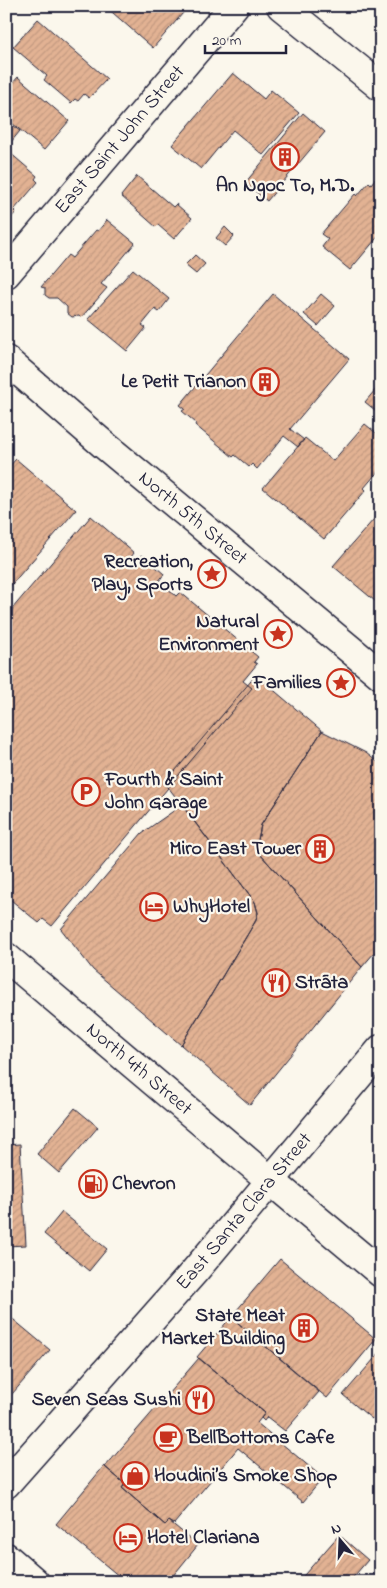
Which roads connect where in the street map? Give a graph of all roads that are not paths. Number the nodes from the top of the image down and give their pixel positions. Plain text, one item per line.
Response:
1 (234, 6) edge
2 (281, 6) edge
3 (381, 87) edge
4 (6, 274) edge
5 (6, 360) edge
6 (381, 675) edge
7 (6, 957) edge
8 (381, 1049) edge
9 (271, 1181) junction
10 (381, 1273) edge
11 (6, 1484) edge
12 (6, 1557) edge
13 (35, 1582) edge

1 - 4 street, East Saint John Street
2 - 3 street
5 - 6 street, North 5th Street
7 - 9 street, North 4th Street
8 - 9 street, East Santa Clara Street
9 - 10 street, North 4th Street
9 - 11 street, East Santa Clara Street
12 - 13 street

